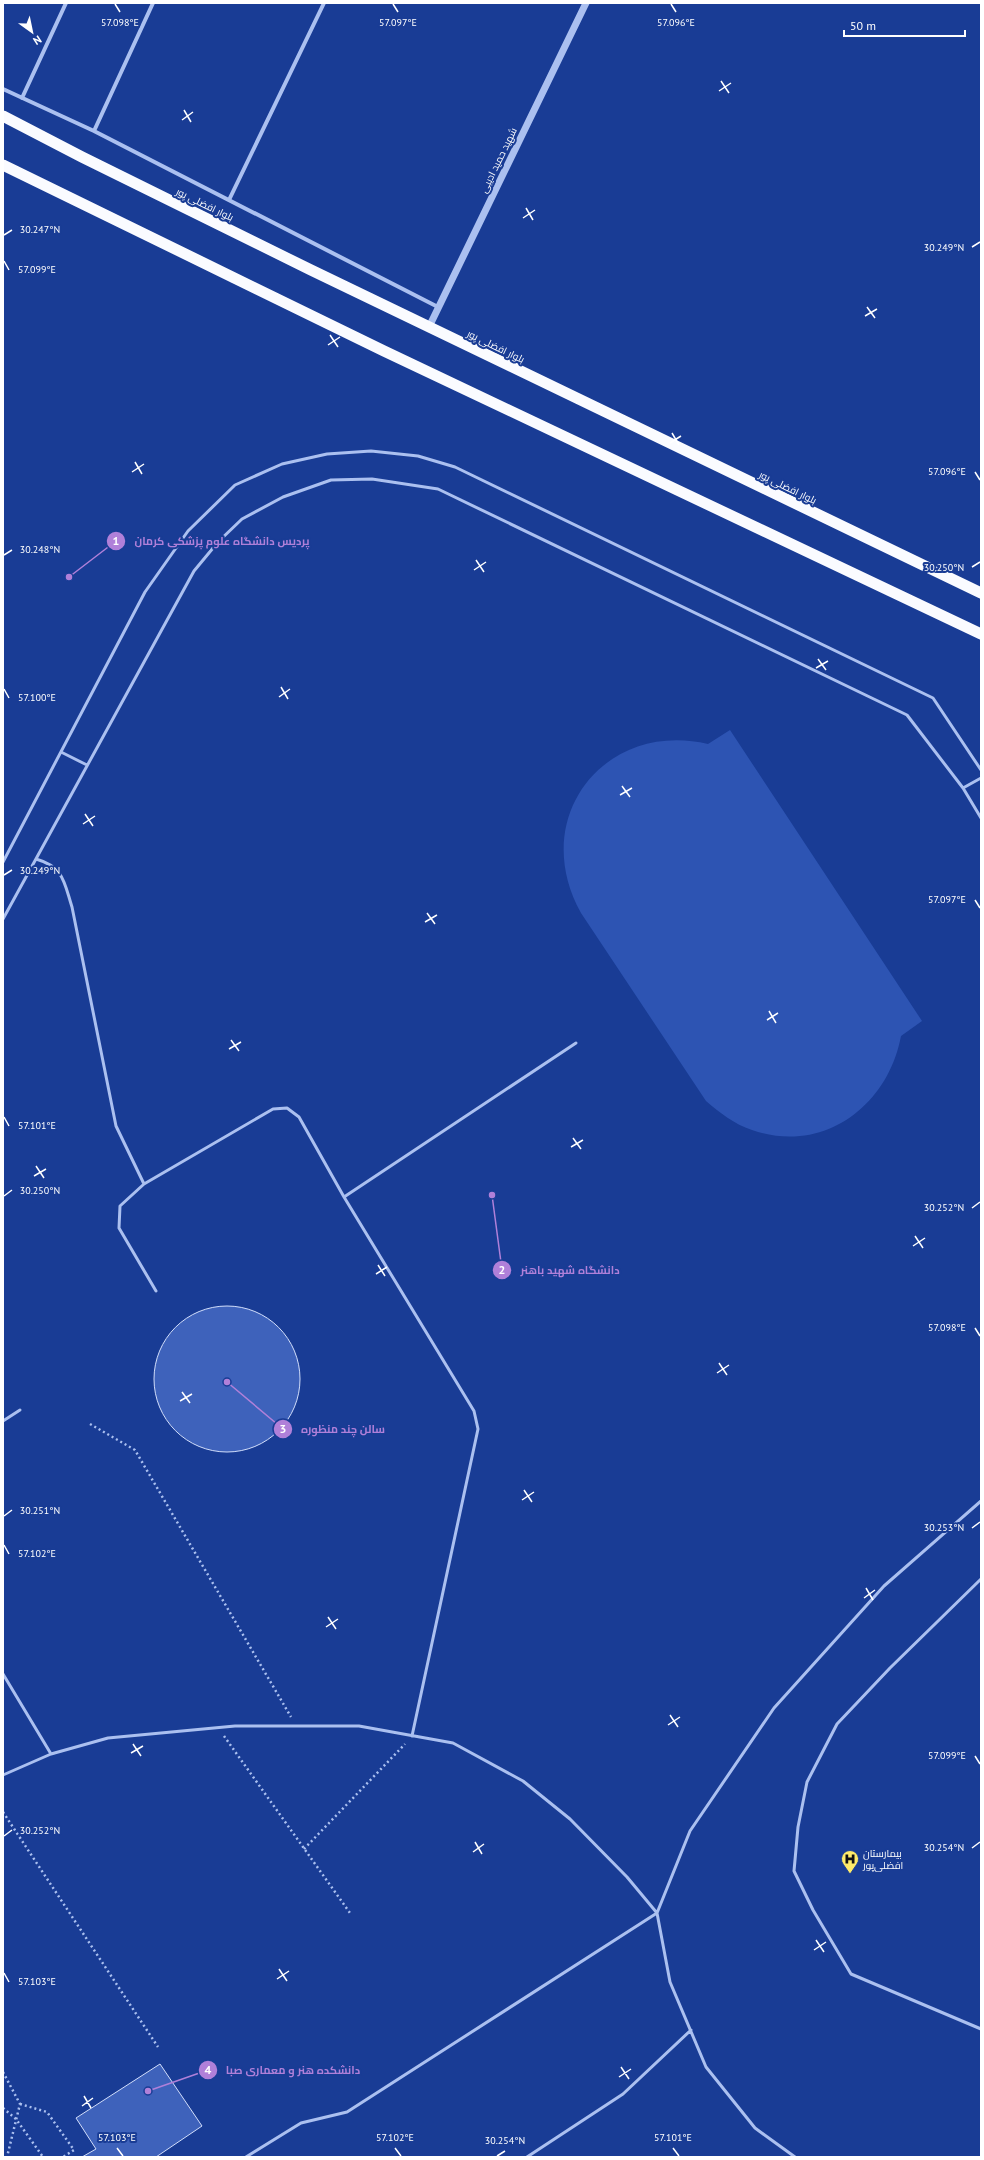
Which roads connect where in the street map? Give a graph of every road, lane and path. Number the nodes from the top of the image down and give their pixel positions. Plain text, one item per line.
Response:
1 (66, 3) edge
2 (153, 3) edge
3 (324, 3) edge
4 (586, 3) edge
5 (3, 89) edge
6 (22, 98) junction
7 (3, 116) edge
8 (94, 131) junction
9 (3, 165) edge
10 (229, 200) junction
11 (438, 307) junction
12 (429, 327) junction
13 (981, 593) edge
14 (981, 634) edge
15 (61, 752) junction
16 (87, 765) junction
17 (981, 770) edge
18 (981, 778) edge
19 (963, 788) junction
20 (981, 818) edge
21 (36, 859) junction
22 (3, 862) edge
23 (3, 919) edge
24 (576, 1043) dead end
25 (144, 1184) junction
26 (344, 1197) junction
27 (156, 1291) dead end
28 (20, 1410) dead end
29 (3, 1421) edge
30 (90, 1424) dead end
31 (981, 1501) edge
32 (981, 1579) edge
33 (3, 1674) edge
34 (296, 1726) junction
35 (218, 1728) junction
36 (412, 1736) junction
37 (51, 1754) junction
38 (3, 1775) edge
39 (3, 1812) edge
40 (304, 1849) junction
41 (350, 1913) dead end
42 (657, 1913) junction
43 (981, 2029) edge
44 (691, 2030) junction
45 (158, 2047) dead end
46 (3, 2072) edge
47 (20, 2104) junction
48 (3, 2108) edge
49 (16, 2118) junction
50 (8, 2157) edge
51 (43, 2157) edge
52 (63, 2157) edge
53 (246, 2157) edge
54 (527, 2157) edge
55 (796, 2157) edge

1 - 6 street
2 - 8 street
3 - 10 street
4 - 11 street, شهید حمید ادیبی
5 - 6 street
6 - 8 street
7 - 12 highway, بلوار افضلی پور
8 - 10 street
9 - 14 highway
10 - 11 street
11 - 12 street, شهید حمید ادیبی
12 - 13 highway, بلوار افضلی پور
15 - 16 lane
15 - 17 lane
15 - 22 lane
16 - 19 lane
16 - 21 lane
18 - 19 lane
19 - 20 lane
21 - 23 lane
21 - 25 lane
24 - 26 lane
25 - 26 lane
25 - 27 lane
26 - 36 lane
28 - 29 lane
30 - 34 path
31 - 42 lane
32 - 43 lane
33 - 37 lane
34 - 35 lane
34 - 36 lane
35 - 37 lane
35 - 40 path
36 - 40 path
36 - 42 lane
37 - 38 lane
39 - 45 path
40 - 41 path
42 - 44 lane
42 - 53 lane
44 - 54 lane
44 - 55 lane
46 - 47 path
47 - 49 path
47 - 52 path
48 - 49 path
49 - 50 path
49 - 51 path

